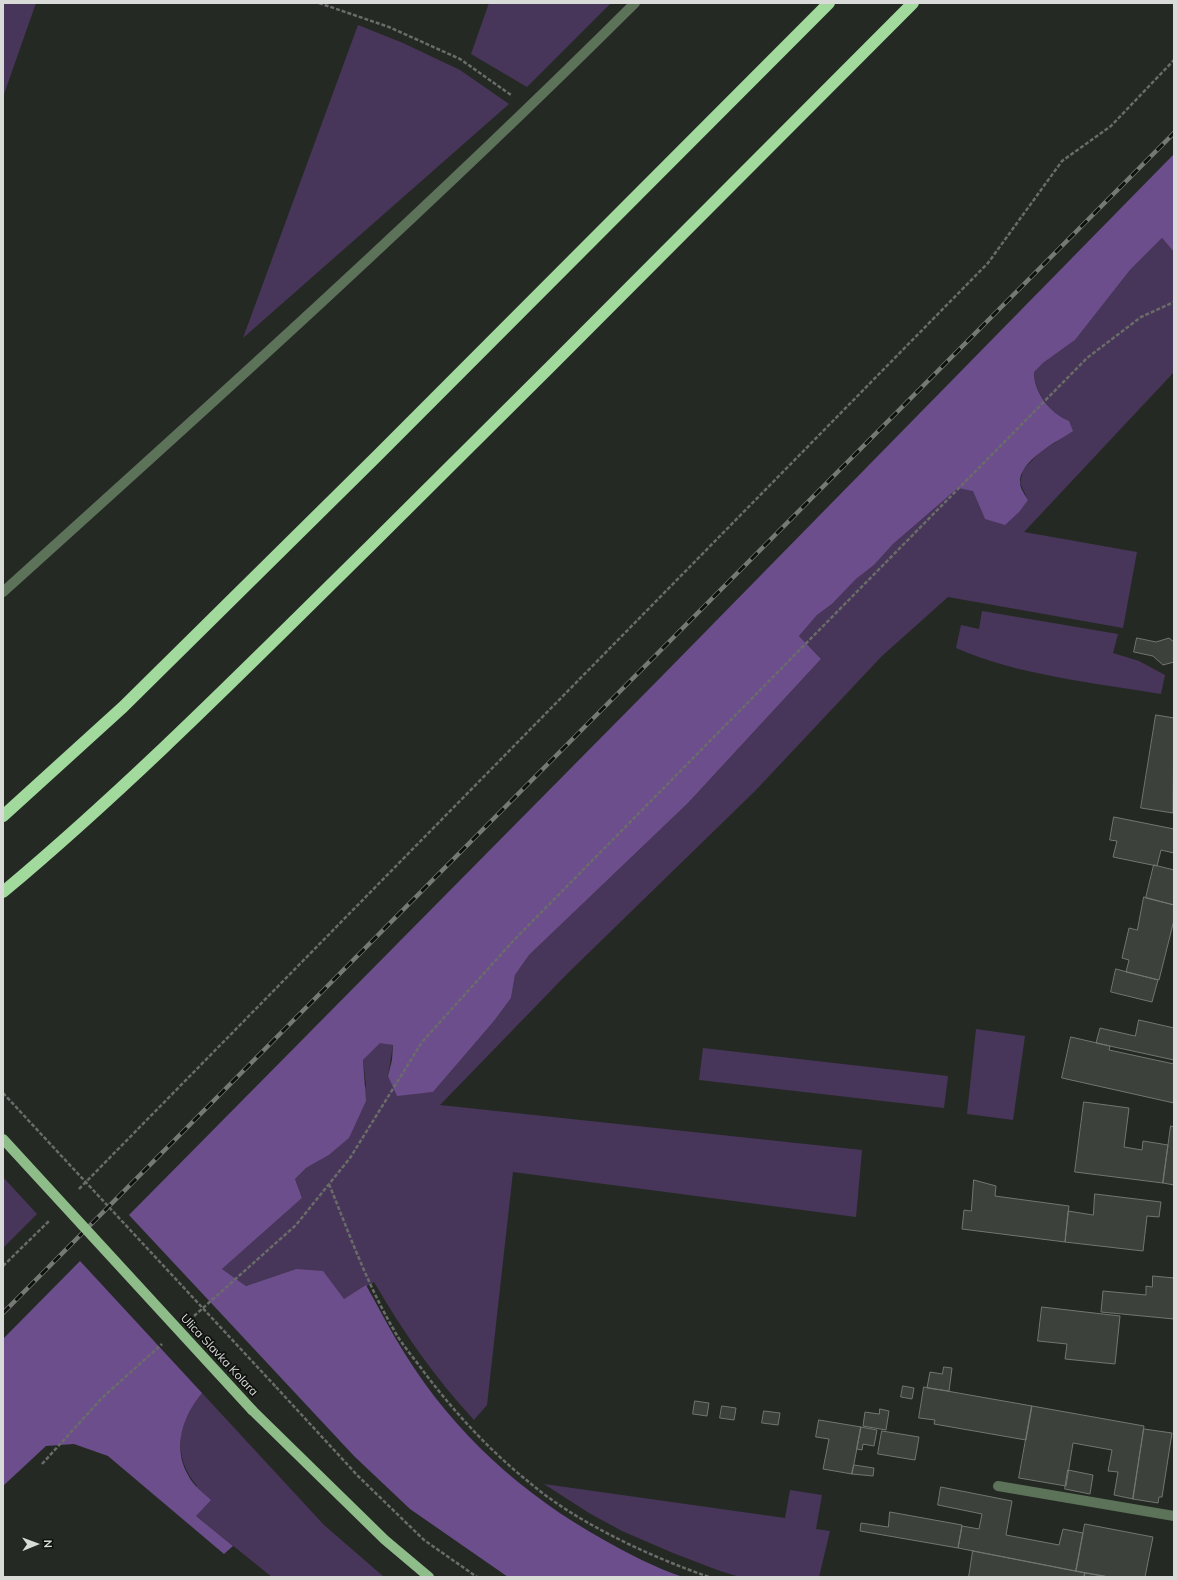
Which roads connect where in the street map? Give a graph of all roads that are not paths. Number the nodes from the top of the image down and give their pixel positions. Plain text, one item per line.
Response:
1 (635, 3) edge
2 (829, 3) edge
3 (913, 3) edge
4 (3, 592) edge
5 (3, 816) edge
6 (3, 892) edge
7 (3, 1139) edge
8 (998, 1486) dead end
9 (1174, 1516) edge
10 (429, 1577) edge

1 - 4 street
2 - 5 highway
3 - 6 highway
7 - 10 main road, Ulica Slavka Kolara, bridge
8 - 9 street

